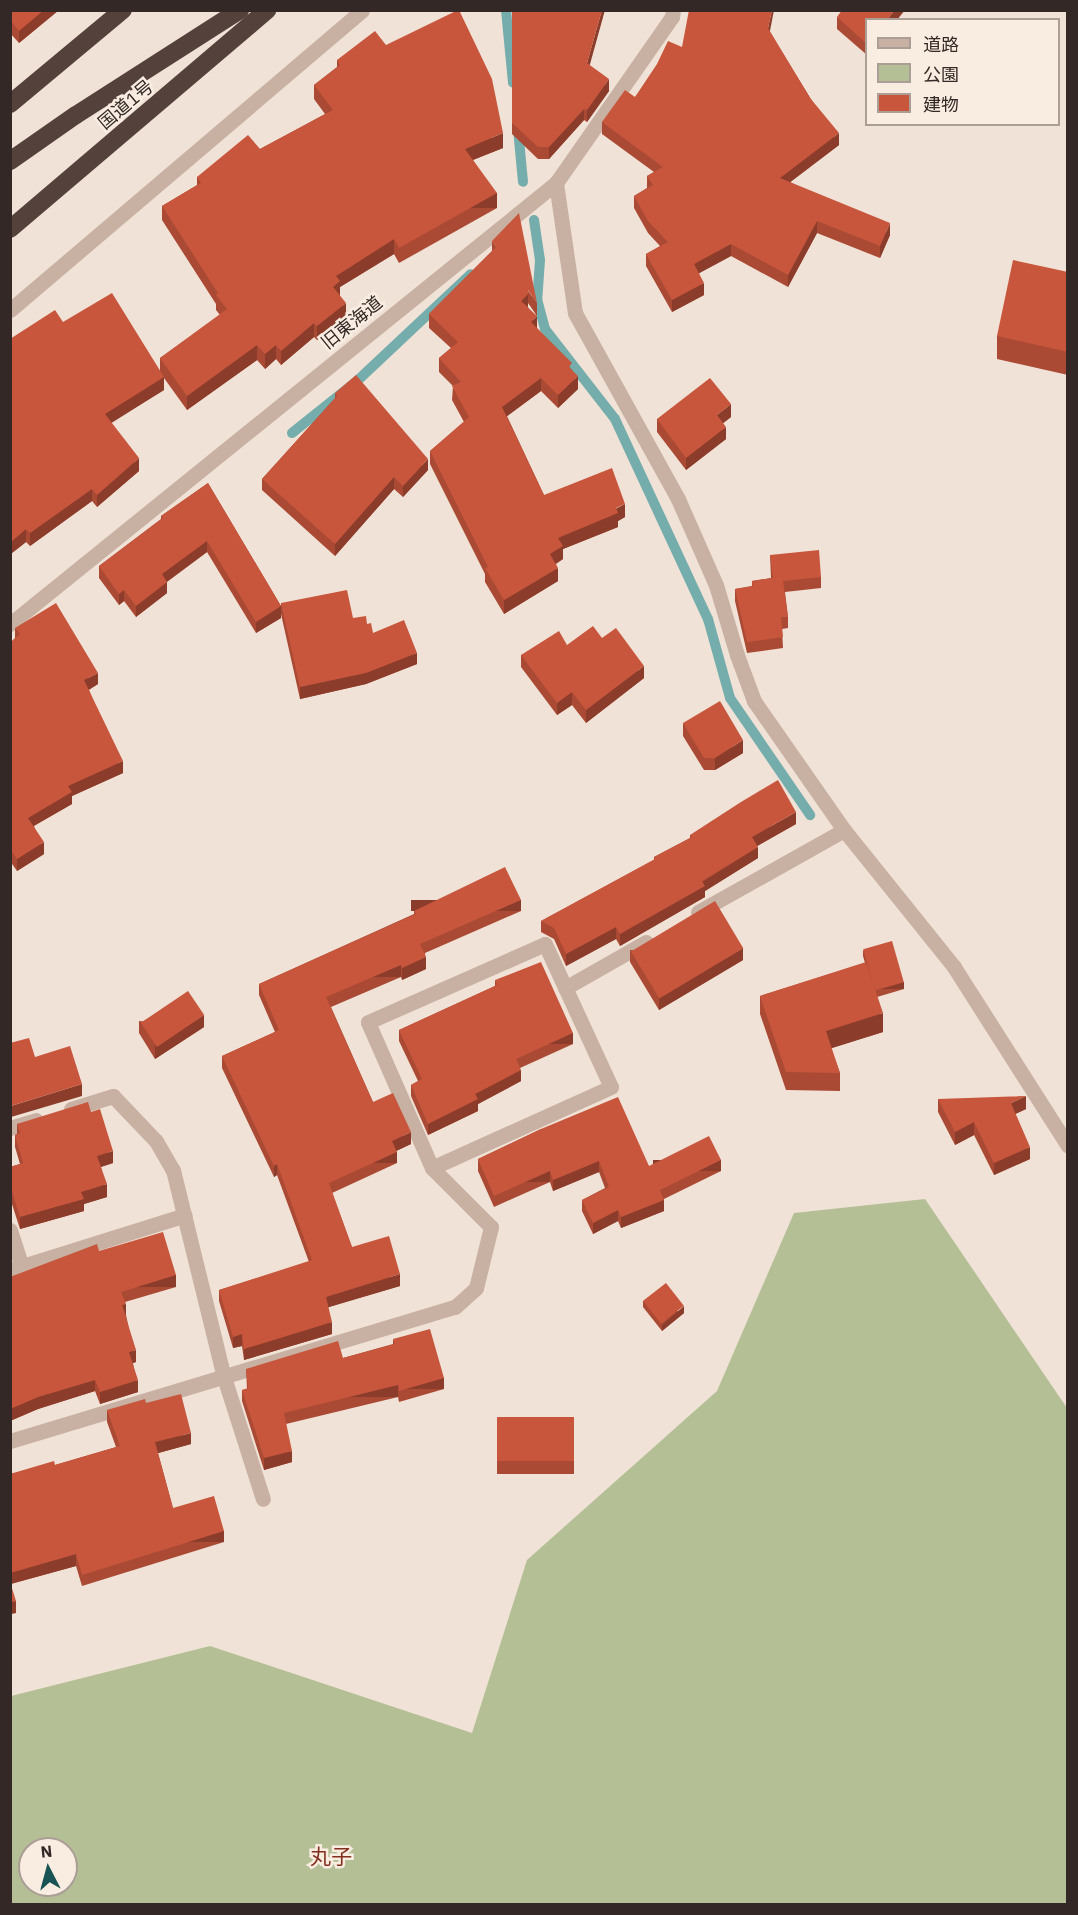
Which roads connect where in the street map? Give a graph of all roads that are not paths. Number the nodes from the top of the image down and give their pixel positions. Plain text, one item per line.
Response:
1 (123, 10) edge
2 (240, 10) edge
3 (267, 10) edge
4 (362, 10) edge
5 (673, 10) edge
6 (10, 104) edge
7 (10, 161) edge
8 (556, 183) junction
9 (10, 228) edge
10 (10, 310) edge
11 (10, 624) edge
12 (843, 830) junction
13 (689, 917) edge
14 (658, 935) edge
15 (565, 988) junction
16 (10, 1128) edge
17 (1068, 1146) edge
18 (432, 1168) junction
19 (185, 1215) junction
20 (10, 1230) edge
21 (16, 1268) edge
22 (223, 1374) junction
23 (10, 1441) edge
24 (262, 1498) dead end

1 - 6 highway
2 - 7 highway
3 - 9 highway, 国道1号
4 - 10 street
5 - 8 street, 旧東海道
8 - 11 street, 旧東海道
8 - 12 street
12 - 13 street
12 - 17 street
14 - 15 street
15 - 18 street
15 - 18 street
16 - 19 street
18 - 22 street
19 - 21 street
19 - 22 street
20 - 21 street
22 - 23 street
22 - 24 street

